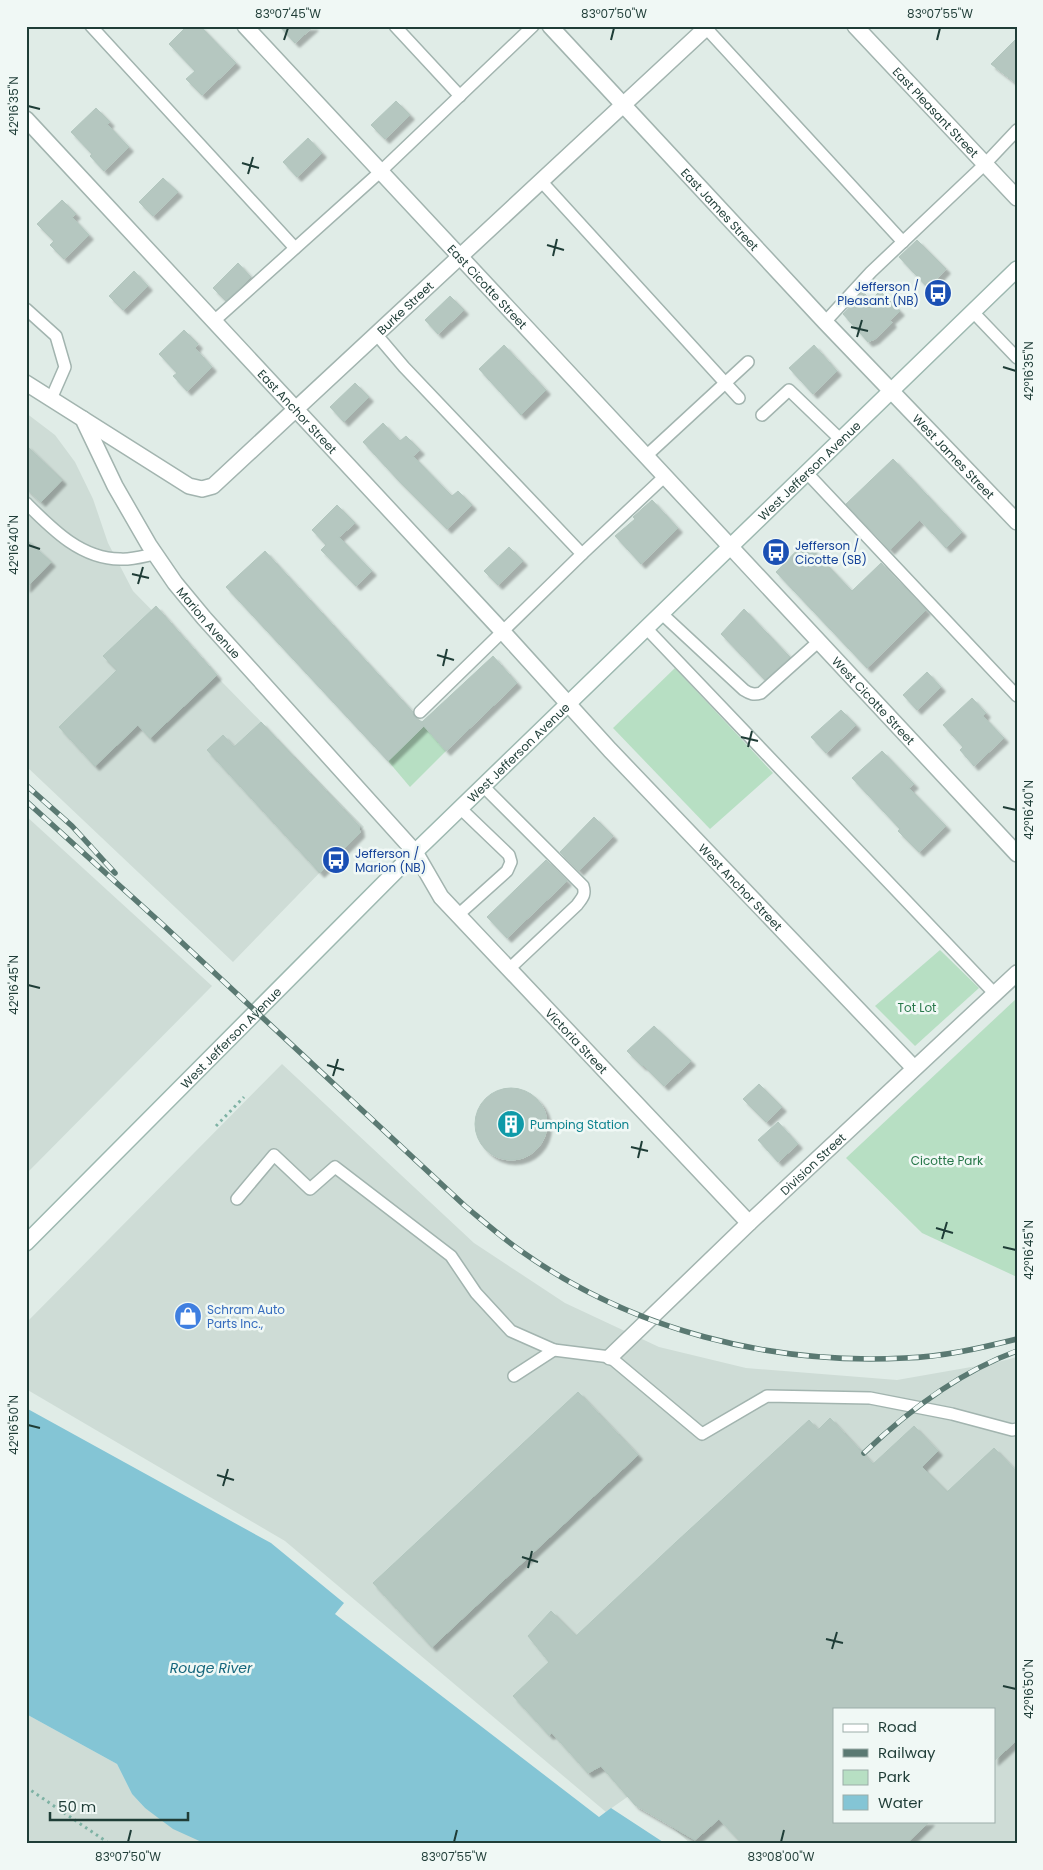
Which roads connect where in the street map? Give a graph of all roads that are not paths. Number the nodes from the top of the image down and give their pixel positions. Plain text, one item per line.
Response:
1 (90, 26) edge
2 (245, 26) edge
3 (395, 26) edge
4 (533, 26) edge
5 (550, 26) edge
6 (855, 26) edge
7 (707, 27) edge
8 (460, 96) junction
9 (623, 105) junction
10 (26, 119) edge
11 (1017, 130) edge
12 (984, 165) junction
13 (380, 172) junction
14 (541, 181) junction
15 (1017, 198) edge
16 (902, 242) junction
17 (296, 248) junction
18 (459, 257) junction
19 (1017, 269) edge
20 (26, 309) edge
21 (973, 312) junction
22 (214, 321) junction
23 (825, 322) junction
24 (376, 334) junction
25 (1017, 358) edge
26 (748, 362) dead end
27 (725, 382) junction
28 (26, 383) edge
29 (891, 392) junction
30 (739, 398) dead end
31 (51, 399) junction
32 (296, 409) junction
33 (762, 414) dead end
34 (83, 419) junction
35 (841, 440) junction
36 (645, 457) junction
37 (807, 473) junction
38 (664, 477) junction
39 (26, 503) edge
40 (1017, 522) edge
41 (729, 548) junction
42 (154, 554) junction
43 (582, 554) junction
44 (662, 613) junction
45 (646, 628) junction
46 (502, 631) junction
47 (818, 642) junction
48 (1017, 696) edge
49 (568, 703) junction
50 (420, 712) dead end
51 (483, 786) junction
52 (460, 808) junction
53 (415, 852) junction
54 (1017, 854) edge
55 (458, 915) junction
56 (509, 969) junction
57 (1017, 973) edge
58 (994, 994) junction
59 (914, 1068) junction
60 (237, 1198) dead end
61 (749, 1223) junction
62 (26, 1244) edge
63 (554, 1350) junction
64 (610, 1357) junction
65 (514, 1376) dead end
66 (1017, 1429) edge

1 - 17 lane
2 - 13 street, East Cicotte Street
3 - 8 lane
4 - 8 lane
5 - 9 street, East James Street
6 - 12 street, East Pleasant Street
7 - 9 street, Burke Street
7 - 16 lane
8 - 13 lane
9 - 14 street, Burke Street
9 - 23 street, East James Street
10 - 22 street, East Anchor Street
11 - 12 lane
12 - 15 street, East Pleasant Street
12 - 16 lane
13 - 17 lane
13 - 18 street, East Cicotte Street
14 - 18 street, Burke Street
14 - 27 lane
16 - 23 lane
17 - 22 lane
18 - 24 street, Burke Street
18 - 36 street, East Cicotte Street
19 - 21 street, West Jefferson Avenue
20 - 31 lane
21 - 25 lane
21 - 29 street, West Jefferson Avenue
22 - 32 street, East Anchor Street
23 - 29 street, East James Street
24 - 32 street, Burke Street
24 - 43 lane
26 - 27 lane
27 - 30 lane
27 - 36 lane
28 - 31 street
29 - 35 street, West Jefferson Avenue
29 - 40 street, West James Street
31 - 34 street
32 - 34 street, Burke Street
32 - 46 street, East Anchor Street
33 - 35 lane
34 - 42 street, Marion Avenue
35 - 37 street, West Jefferson Avenue
36 - 38 street, East Cicotte Street
37 - 41 street, West Jefferson Avenue
37 - 48 lane
38 - 41 street, East Cicotte Street
38 - 43 lane
39 - 42 lane
41 - 44 street, West Jefferson Avenue
41 - 47 street, West Cicotte Street
42 - 53 street, Marion Avenue
43 - 46 lane
44 - 45 street, West Jefferson Avenue
44 - 47 lane
45 - 49 street, West Jefferson Avenue
45 - 58 lane
46 - 49 street, East Anchor Street
46 - 50 lane
47 - 54 street, West Cicotte Street
49 - 51 street, West Jefferson Avenue
49 - 59 street, West Anchor Street
51 - 52 street, West Jefferson Avenue
51 - 56 lane
52 - 53 street, West Jefferson Avenue
52 - 55 lane
53 - 55 street, Victoria Street
53 - 62 street, West Jefferson Avenue
55 - 56 street, Victoria Street
56 - 61 street, Victoria Street
57 - 58 street, Division Street
58 - 59 street, Division Street
59 - 61 street, Division Street
60 - 63 lane
61 - 64 street, Division Street
63 - 64 lane
63 - 65 lane
64 - 66 lane

